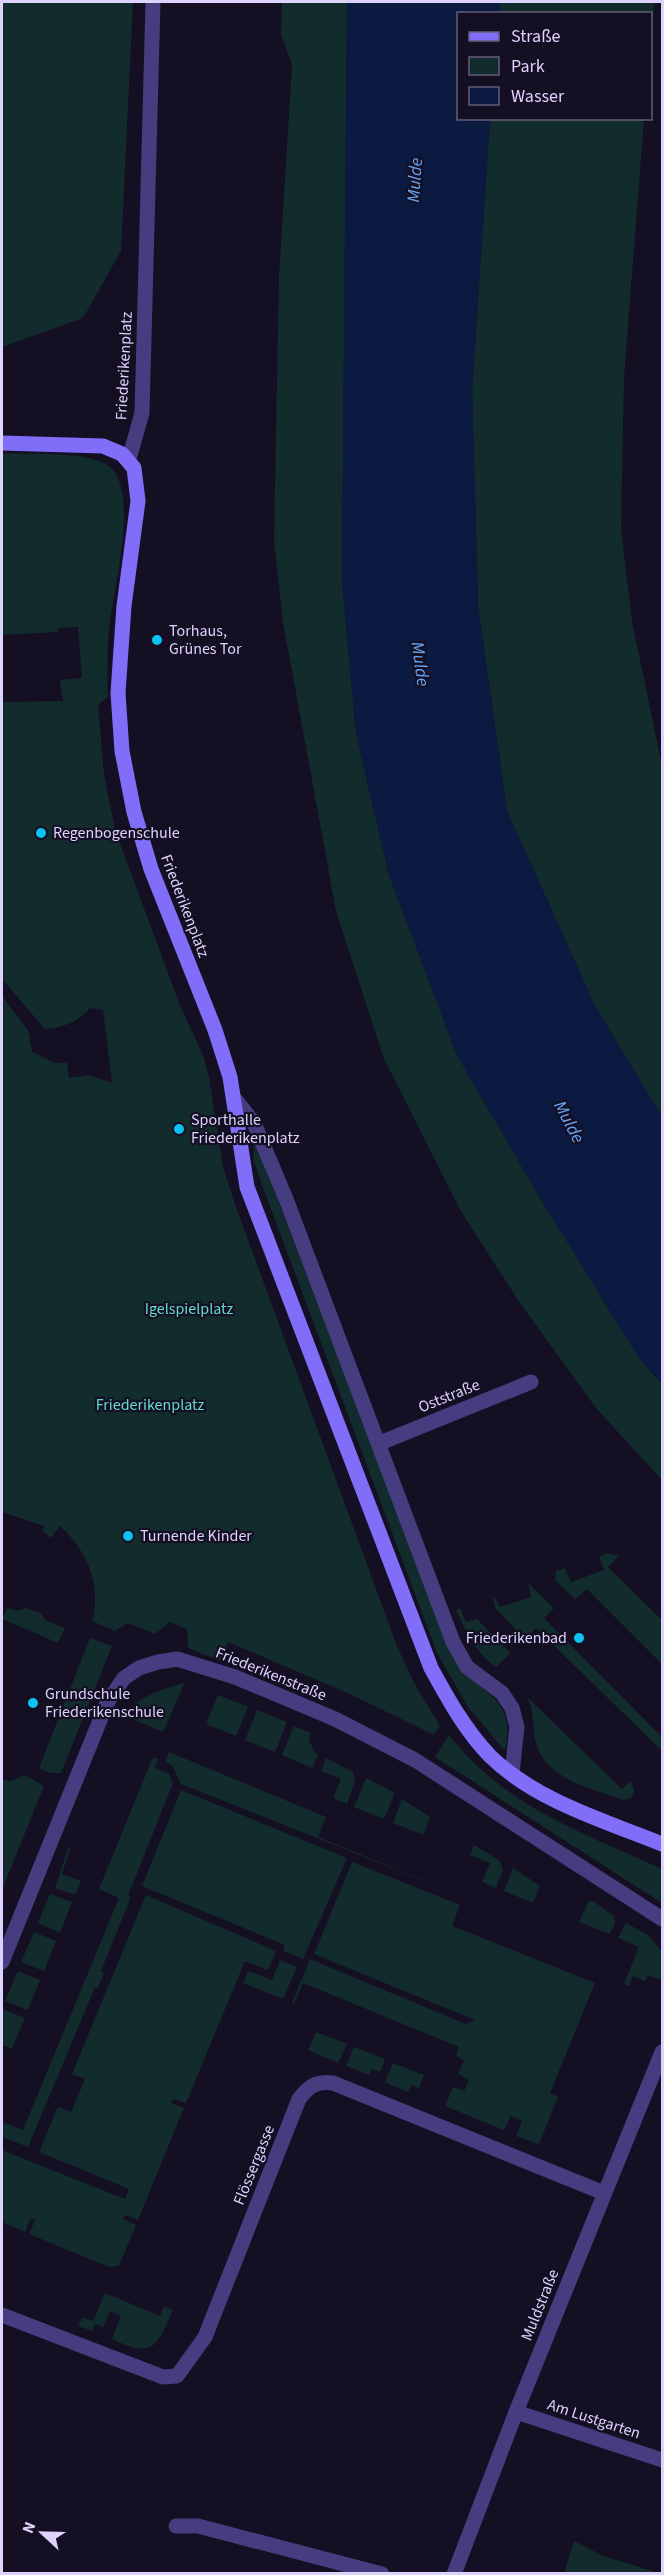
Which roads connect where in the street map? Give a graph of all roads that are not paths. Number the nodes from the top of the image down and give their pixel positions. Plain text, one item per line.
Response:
1 (153, 2) edge
2 (2, 443) edge
3 (129, 459) junction
4 (235, 1100) junction
5 (531, 1382) dead end
6 (380, 1443) junction
7 (512, 1773) junction
8 (663, 1844) edge
9 (663, 1919) edge
10 (2, 1962) edge
11 (663, 2052) edge
12 (656, 2089) edge
13 (604, 2193) junction
14 (2, 2315) edge
15 (516, 2412) junction
16 (663, 2460) edge
17 (176, 2526) dead end
18 (382, 2574) edge
19 (454, 2574) edge

1 - 3 street, Friederikenplatz
2 - 3 main road
3 - 4 main road, Friederikenplatz
4 - 6 street
4 - 7 main road, Friederikenplatz
5 - 6 street, Oststraße
6 - 7 street
7 - 8 main road, Friederikenplatz
9 - 10 street, Friederikenstraße
11 - 12 street, Muldstraße
12 - 13 street, Muldstraße
13 - 14 street, Flössergasse
13 - 15 street, Muldstraße
15 - 16 street, Am Lustgarten
15 - 19 street, Muldstraße
17 - 18 street

